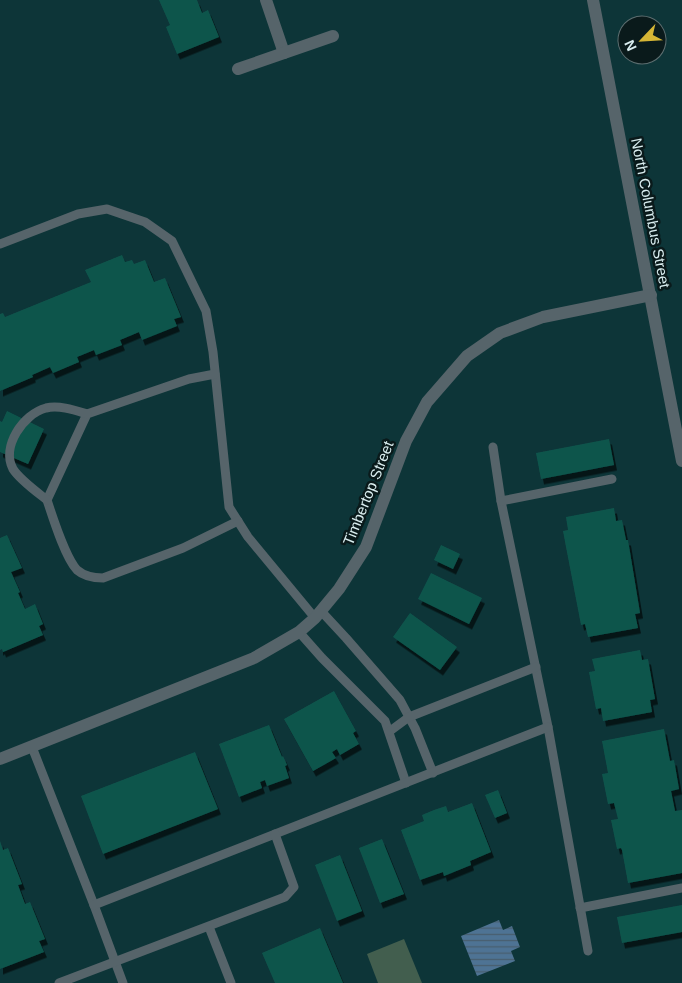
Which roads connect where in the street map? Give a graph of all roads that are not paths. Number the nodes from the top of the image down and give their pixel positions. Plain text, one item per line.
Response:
1 (266, 0) edge
2 (593, 0) edge
3 (332, 36) dead end
4 (284, 53) junction
5 (238, 69) dead end
6 (0, 244) edge
7 (651, 295) junction
8 (215, 374) junction
9 (87, 414) junction
10 (493, 448) dead end
11 (682, 461) edge
12 (612, 479) dead end
13 (47, 500) junction
14 (501, 501) junction
15 (238, 521) junction
16 (318, 615) junction
17 (299, 632) junction
18 (536, 667) junction
19 (409, 716) junction
20 (548, 727) junction
21 (390, 732) junction
22 (32, 747) junction
23 (0, 759) edge
24 (433, 773) junction
25 (406, 784) junction
26 (275, 834) junction
27 (682, 888) edge
28 (94, 905) junction
29 (580, 908) junction
30 (209, 927) junction
31 (588, 951) dead end
32 (115, 962) junction
33 (60, 983) edge
34 (123, 983) edge
35 (232, 983) edge

1 - 4 street
2 - 7 street, North Columbus Street
3 - 4 street
4 - 5 street
6 - 8 lane
7 - 11 street, North Columbus Street
7 - 16 street, Timbertop Street
8 - 9 lane
8 - 15 lane
9 - 13 lane
9 - 13 lane
10 - 14 lane
12 - 14 lane
13 - 15 lane
14 - 18 lane
15 - 16 lane
16 - 17 street, Timbertop Street
16 - 19 lane
17 - 21 lane
17 - 22 street, Timbertop Street
18 - 19 lane
18 - 20 lane
19 - 21 lane
19 - 24 lane
20 - 24 lane
20 - 29 lane
21 - 25 lane
22 - 23 street, Timbertop Street
22 - 28 lane
24 - 25 lane
25 - 26 lane
26 - 28 lane
26 - 30 lane
27 - 29 lane
28 - 32 lane
29 - 31 lane
30 - 32 lane
30 - 35 lane
32 - 33 lane
32 - 34 lane

